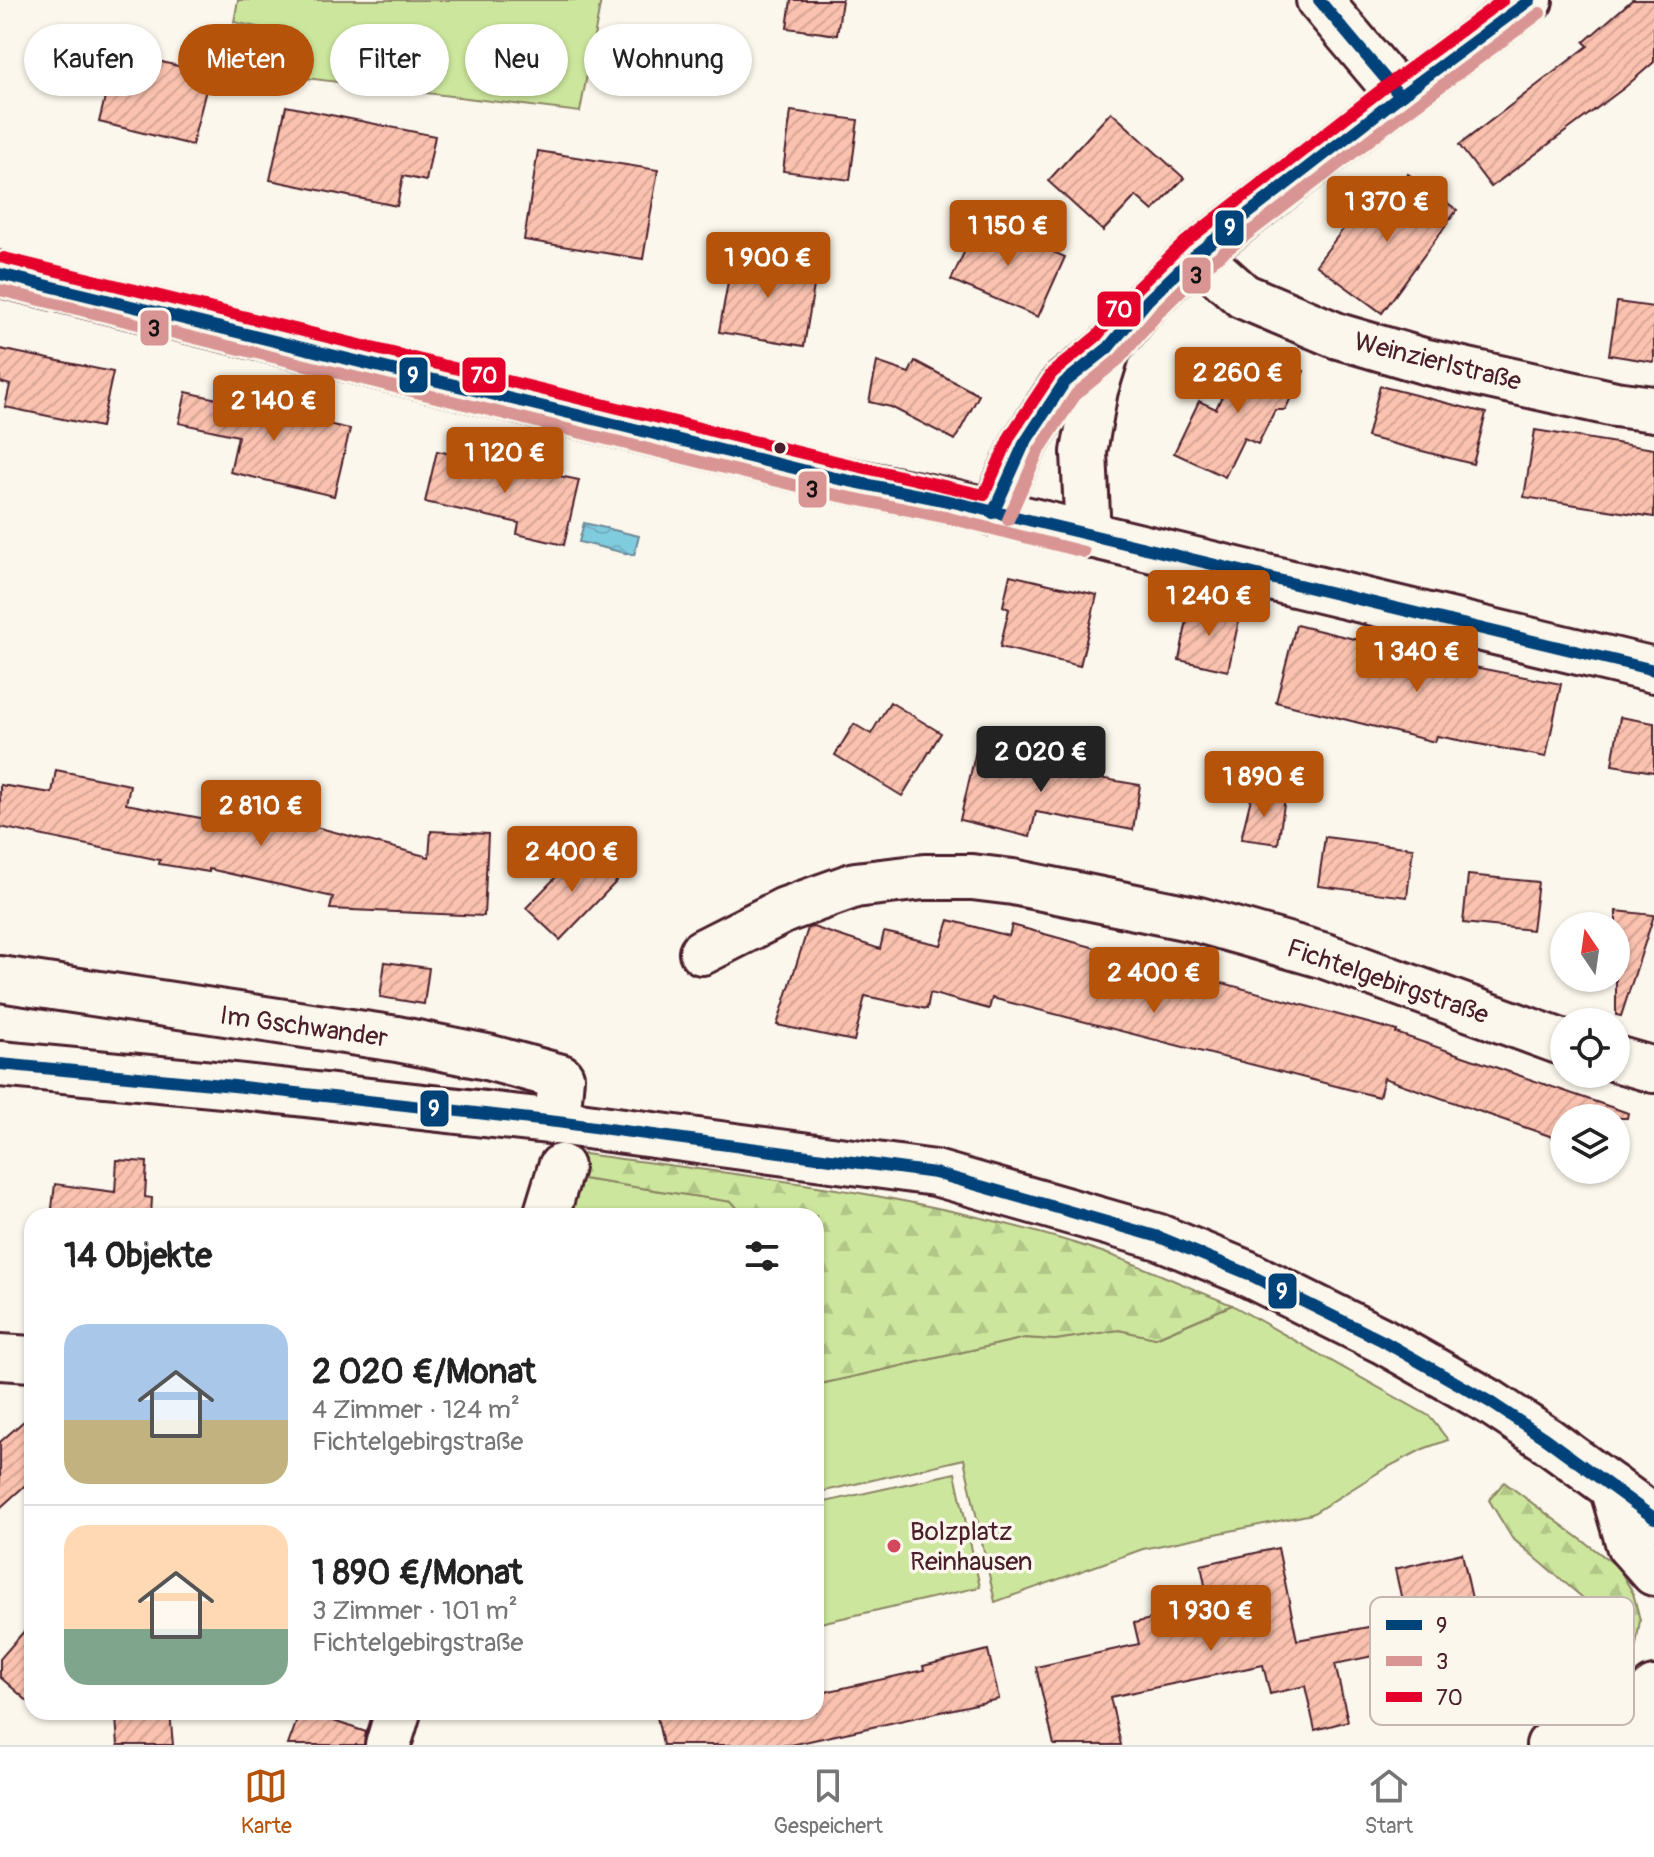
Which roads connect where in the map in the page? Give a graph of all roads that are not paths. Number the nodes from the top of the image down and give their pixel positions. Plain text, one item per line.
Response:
1 (1319, 0) edge
2 (1530, 0) edge
3 (1400, 96) junction
4 (1196, 254) junction
5 (0, 274) edge
6 (1108, 348) junction
7 (1654, 409) edge
8 (993, 513) junction
9 (1088, 536) junction
10 (1654, 670) edge
11 (702, 952) dead end
12 (0, 979) edge
13 (1550, 1038) edge
14 (1630, 1063) edge
15 (0, 1064) edge
16 (1654, 1070) edge
17 (557, 1122) junction
18 (561, 1167) dead end
19 (548, 1208) edge
20 (0, 1357) edge
21 (24, 1358) edge
22 (1612, 1487) junction
23 (1654, 1518) edge
24 (1654, 1573) edge
25 (1654, 1689) edge
26 (1634, 1707) edge
27 (396, 1720) edge
28 (1598, 1725) edge
29 (1654, 1726) edge
30 (1566, 1741) edge
31 (388, 1745) edge

1 - 3 street
2 - 3 street
3 - 4 street
4 - 6 street
4 - 7 street, Weinzierlstraße
5 - 8 street
6 - 8 street
6 - 9 street
8 - 9 street
9 - 10 street
11 - 13 street, Fichtelgebirgstraße
12 - 17 street, Im Gschwander
14 - 16 street
15 - 17 street
17 - 22 street
18 - 19 street
20 - 21 street
22 - 23 street
22 - 24 street
25 - 26 street
27 - 31 street
28 - 30 street
29 - 30 street

